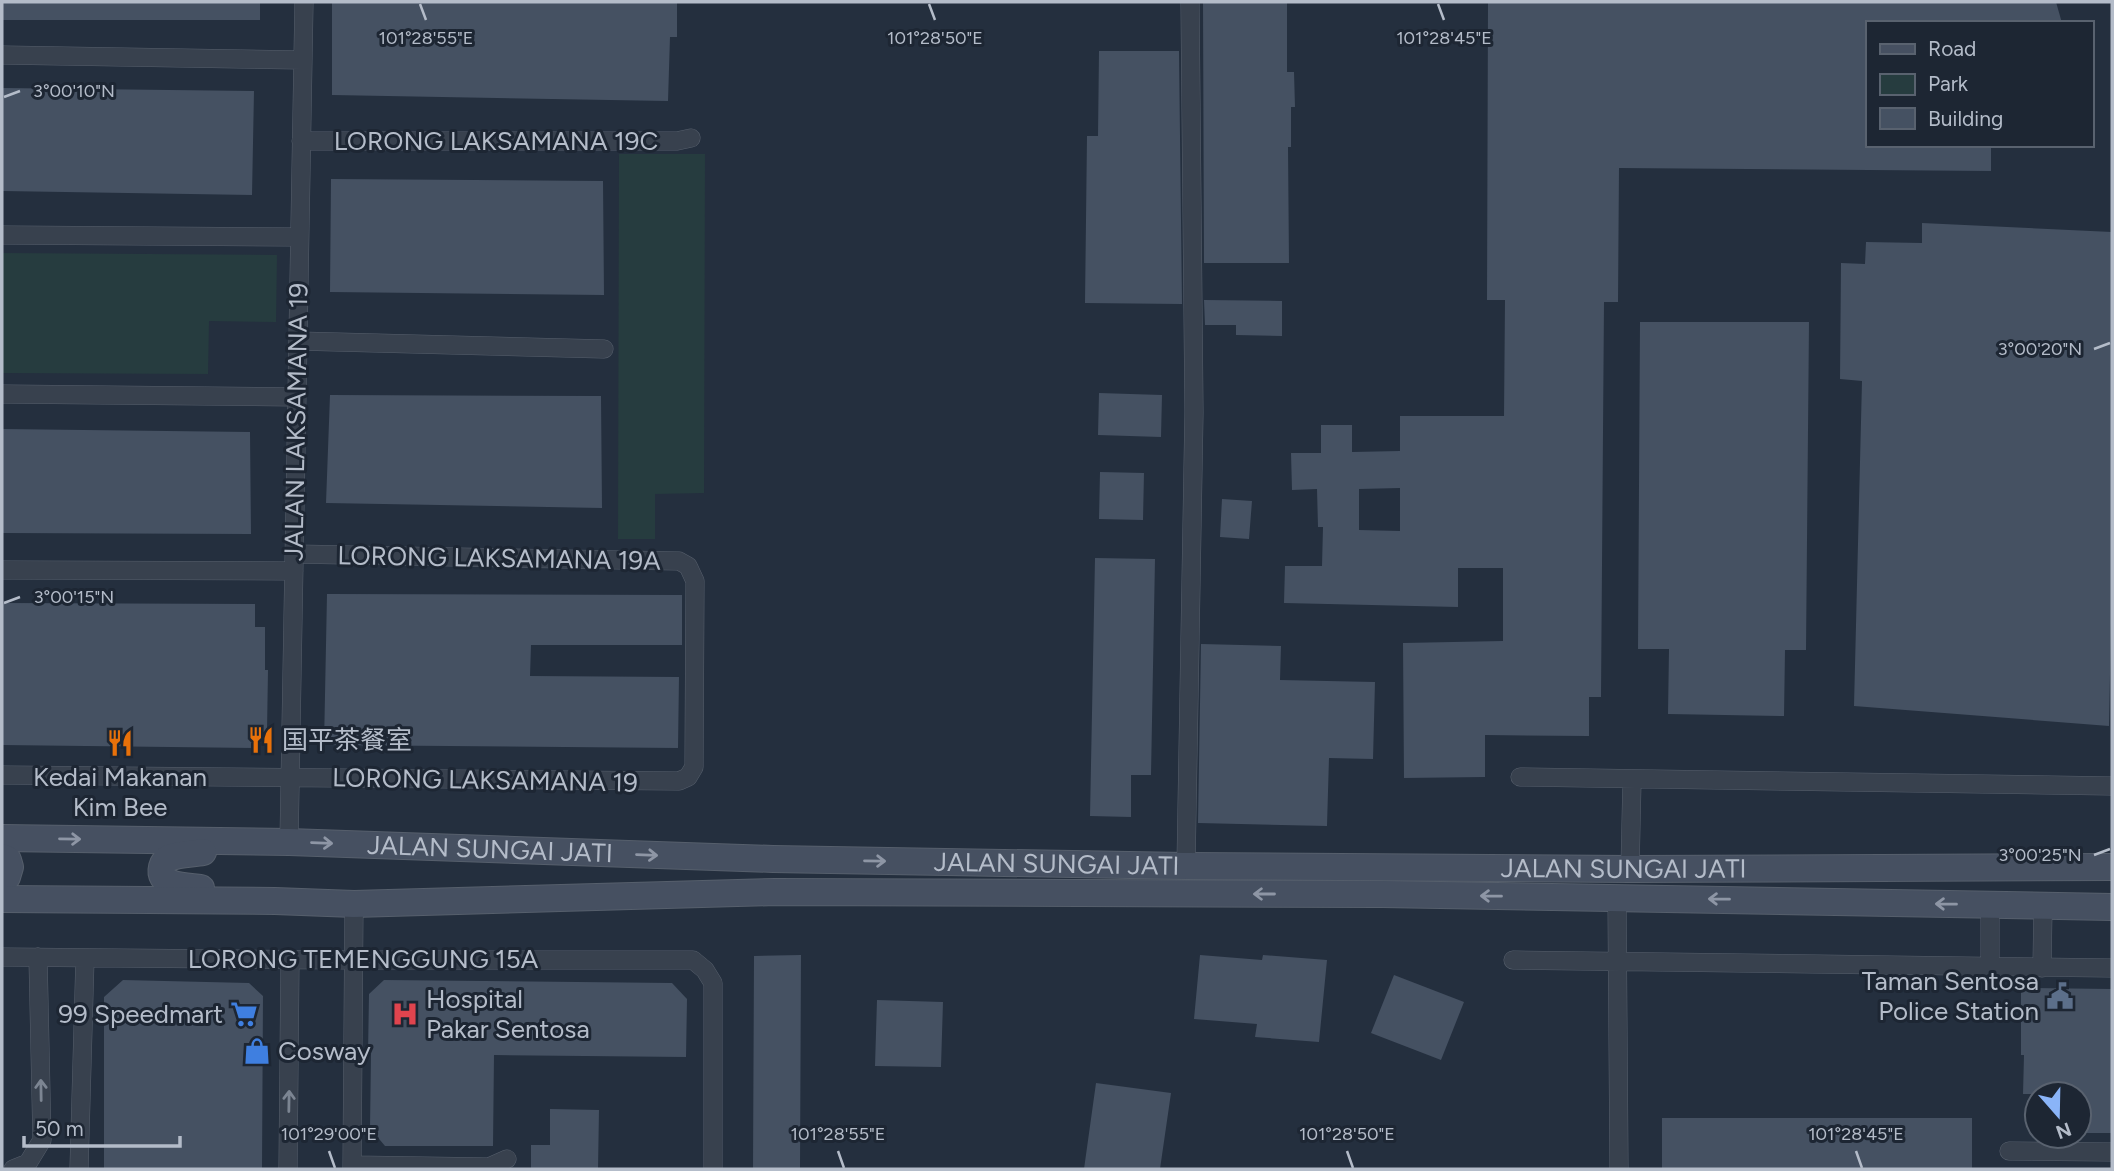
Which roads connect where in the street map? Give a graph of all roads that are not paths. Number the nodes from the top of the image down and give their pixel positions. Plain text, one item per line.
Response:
1 (303, 2) edge
2 (1190, 2) edge
3 (2, 55) edge
4 (302, 60) junction
5 (691, 138) dead end
6 (301, 141) junction
7 (2, 235) edge
8 (299, 237) junction
9 (298, 341) junction
10 (604, 349) dead end
11 (2, 394) edge
12 (297, 397) junction
13 (294, 563) junction
14 (2, 570) edge
15 (2, 775) edge
16 (1520, 777) dead end
17 (290, 778) junction
18 (1632, 780) junction
19 (680, 781) joint
20 (2112, 786) edge
21 (2, 838) edge
22 (281, 842) junction
23 (2112, 853) edge
24 (2, 857) edge
25 (1186, 866) junction
26 (2112, 867) edge
27 (2044, 868) junction
28 (1630, 869) junction
29 (2, 880) edge
30 (1617, 898) junction
31 (2, 899) edge
32 (275, 901) junction
33 (355, 904) junction
34 (1990, 905) junction
35 (2042, 906) junction
36 (2112, 907) edge
37 (2, 957) edge
38 (38, 957) junction
39 (85, 958) junction
40 (290, 960) junction
41 (354, 960) junction
42 (1513, 960) dead end
43 (1618, 962) junction
44 (1990, 968) junction
45 (2042, 968) junction
46 (2112, 968) edge
47 (2009, 1151) dead end
48 (2112, 1152) edge
49 (507, 1159) dead end
50 (352, 1167) edge
51 (13, 1169) edge
52 (79, 1169) edge
53 (288, 1169) edge
54 (712, 1169) edge
55 (1619, 1169) edge

1 - 4 street, JALAN LAKSAMANA 19
2 - 25 street
3 - 4 street
4 - 6 street, JALAN LAKSAMANA 19
5 - 6 street, LORONG LAKSAMANA 19C
6 - 8 street, JALAN LAKSAMANA 19
7 - 8 street
8 - 9 street, JALAN LAKSAMANA 19
9 - 10 street
9 - 12 street, JALAN LAKSAMANA 19
11 - 12 street
12 - 13 street, JALAN LAKSAMANA 19
13 - 14 street
13 - 17 street, JALAN LAKSAMANA 19
13 - 19 street, LORONG LAKSAMANA 19A
15 - 17 street, LORONG LAKSAMANA 19
16 - 18 street
17 - 19 street, LORONG LAKSAMANA 19
17 - 22 street, JALAN LAKSAMANA 19
18 - 20 street
18 - 28 street
21 -> 22 main road, JALAN SUNGAI JATI
22 -> 25 main road, JALAN SUNGAI JATI
22 - 32 main road
23 - 27 main road
24 - 29 main road
25 - 28 main road, JALAN SUNGAI JATI
26 - 27 main road, JALAN SUNGAI JATI
27 - 28 main road, JALAN SUNGAI JATI
30 -> 33 main road, JALAN SUNGAI JATI
34 -> 30 main road, JALAN SUNGAI JATI
30 - 43 street
31 - 32 main road, JALAN SUNGAI JATI
32 - 33 main road, JALAN SUNGAI JATI
33 - 41 street
34 - 35 main road, JALAN SUNGAI JATI
34 - 44 street
35 - 36 main road, JALAN SUNGAI JATI
35 - 45 street
37 - 38 street, LORONG TEMENGGUNG 15A
38 - 39 street, LORONG TEMENGGUNG 15A
51 -> 38 street
39 - 40 street, LORONG TEMENGGUNG 15A
39 - 52 street
40 - 41 street, LORONG TEMENGGUNG 15A
53 -> 40 street
41 - 50 street
41 - 54 street, LORONG TEMENGGUNG 15A
42 - 43 street
43 - 44 street
43 - 55 street
44 - 45 street
45 - 46 street
47 - 48 street
49 - 50 street

